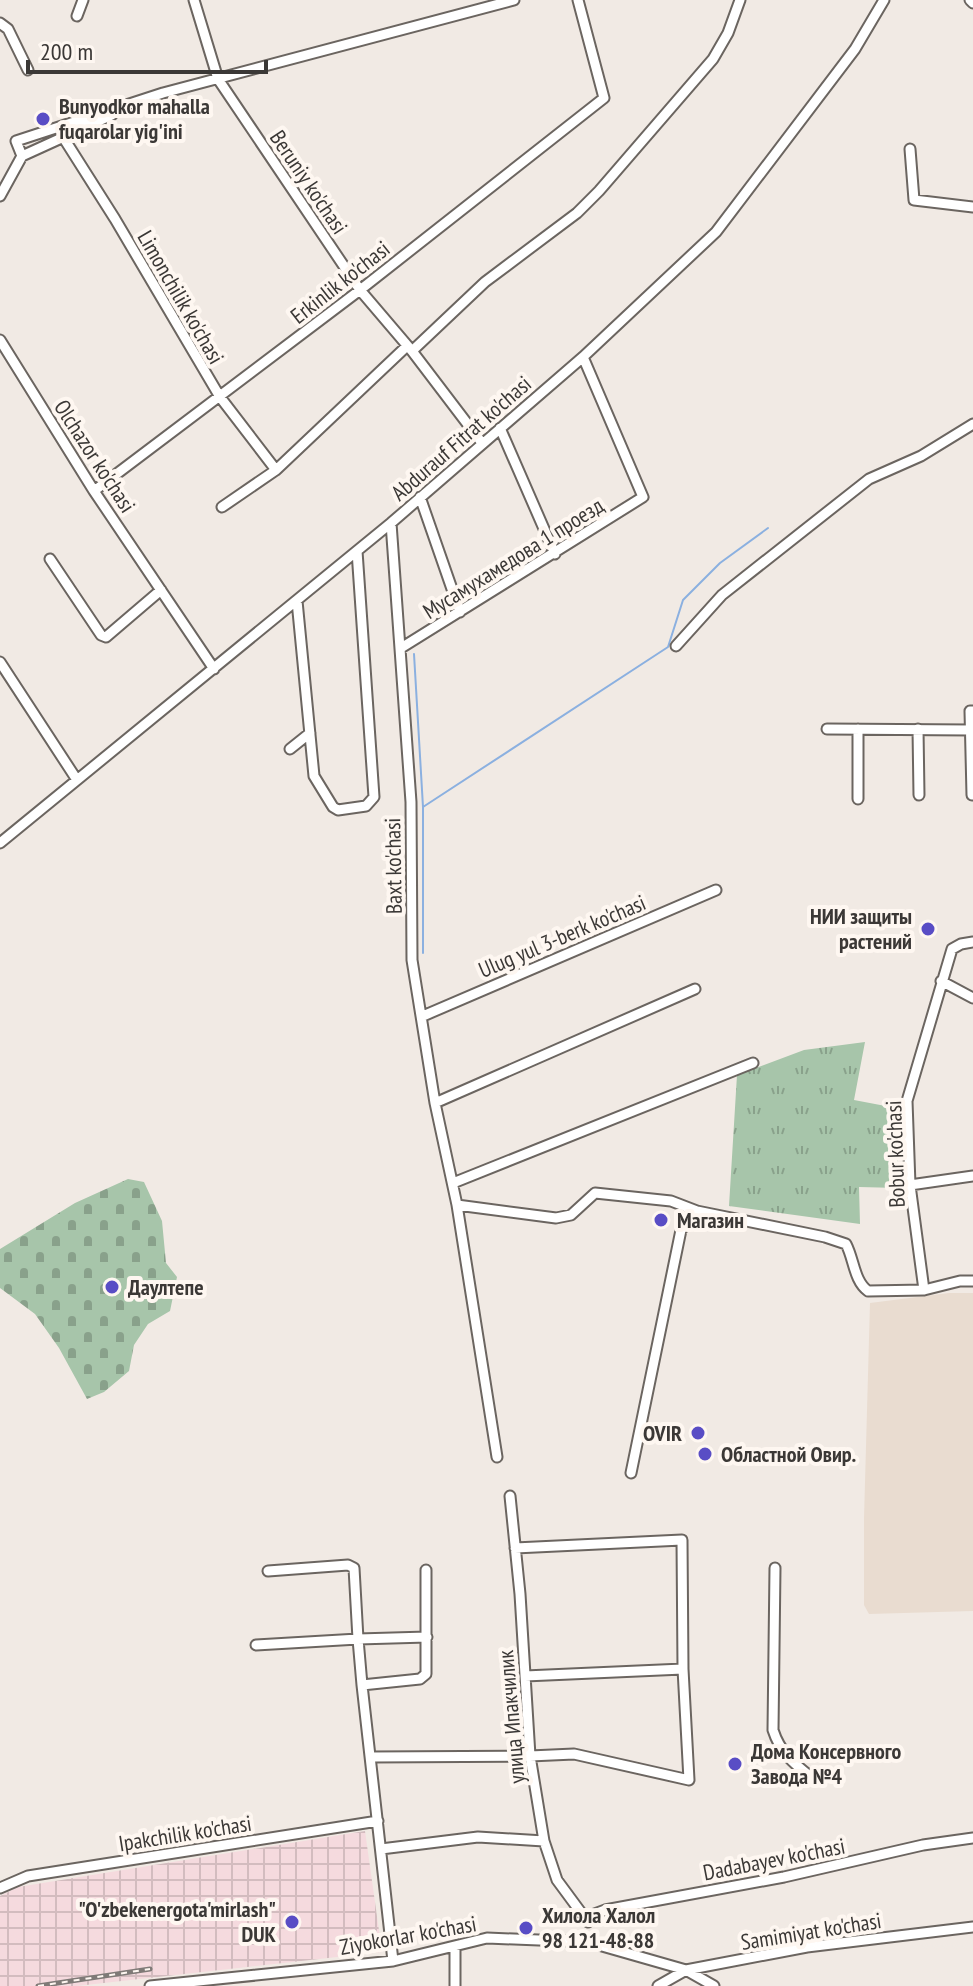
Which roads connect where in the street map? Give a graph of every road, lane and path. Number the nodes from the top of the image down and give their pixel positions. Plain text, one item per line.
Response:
1 (83, 0) edge
2 (194, 0) edge
3 (514, 0) edge
4 (578, 0) edge
5 (740, 0) edge
6 (884, 0) edge
7 (77, 16) dead end
8 (0, 23) edge
9 (28, 70) dead end
10 (218, 79) junction
11 (163, 93) junction
12 (63, 137) junction
13 (910, 149) dead end
14 (22, 156) junction
15 (0, 196) edge
16 (973, 207) edge
17 (360, 290) junction
18 (0, 340) edge
19 (410, 349) junction
20 (583, 357) junction
21 (220, 397) junction
22 (973, 424) edge
23 (500, 428) junction
24 (482, 443) junction
25 (276, 470) junction
26 (94, 491) junction
27 (420, 497) junction
28 (222, 507) dead end
29 (391, 523) junction
30 (357, 551) junction
31 (555, 554) junction
32 (50, 559) dead end
33 (161, 590) junction
34 (297, 601) junction
35 (460, 612) junction
36 (676, 646) dead end
37 (401, 648) junction
38 (0, 662) edge
39 (214, 669) junction
40 (973, 711) edge
41 (827, 729) dead end
42 (858, 729) junction
43 (918, 729) junction
44 (971, 730) junction
45 (310, 733) junction
46 (290, 749) dead end
47 (77, 780) junction
48 (919, 795) dead end
49 (972, 795) edge
50 (858, 799) dead end
51 (0, 843) edge
52 (716, 890) dead end
53 (973, 942) edge
54 (941, 981) junction
55 (695, 989) dead end
56 (973, 998) edge
57 (423, 1016) junction
58 (753, 1063) dead end
59 (435, 1103) junction
60 (973, 1176) edge
61 (453, 1183) junction
62 (910, 1185) junction
63 (457, 1205) junction
64 (697, 1211) junction
65 (973, 1281) edge
66 (924, 1290) junction
67 (497, 1457) dead end
68 (631, 1473) dead end
69 (510, 1496) dead end
70 (515, 1548) junction
71 (775, 1568) dead end
72 (426, 1570) dead end
73 (268, 1571) dead end
74 (427, 1637) junction
75 (358, 1639) junction
76 (256, 1645) dead end
77 (683, 1669) junction
78 (525, 1676) junction
79 (362, 1685) junction
80 (530, 1756) junction
81 (371, 1757) junction
82 (811, 1777) dead end
83 (378, 1821) junction
84 (973, 1838) edge
85 (544, 1841) junction
86 (381, 1849) junction
87 (0, 1888) edge
88 (588, 1922) junction
89 (973, 1927) edge
90 (588, 1942) junction
91 (455, 1946) junction
92 (393, 1961) junction
93 (686, 1970) junction
94 (150, 1986) edge
95 (455, 1986) edge
96 (658, 1986) edge
97 (714, 1986) edge

1 - 7 street
2 - 10 street, Beruniy ko'chasi
3 - 10 street
4 - 17 street, Erkinlik ko'chasi
5 - 19 street
6 - 20 street, Abdurauf Fitrat ko'chasi
8 - 9 street
10 - 11 street
10 - 17 street, Beruniy ko'chasi
11 - 12 street
11 - 14 street
12 - 14 street
12 - 21 street, Limonchilik ko'chasi
13 - 16 street
14 - 15 street
17 - 19 street, Beruniy ko'chasi
17 - 21 street, Erkinlik ko'chasi
18 - 26 street, Olchazor ko'chasi
19 - 24 street, Beruniy ko'chasi
19 - 25 street
20 - 23 street, Abdurauf Fitrat ko'chasi
20 - 31 street, Мусамухамедова 1 проезд
21 - 25 street, Limonchilik ko'chasi
21 - 26 street, Erkinlik ko'chasi
22 - 36 street
23 - 24 street, Abdurauf Fitrat ko'chasi
23 - 31 street
24 - 27 street, Abdurauf Fitrat ko'chasi
25 - 28 street
26 - 33 street, Olchazor ko'chasi
27 - 29 street, Abdurauf Fitrat ko'chasi
27 - 35 street
29 - 30 street, Abdurauf Fitrat ko'chasi
29 - 37 street, Baxt ko'chasi
30 - 34 street, Abdurauf Fitrat ko'chasi
30 - 45 street
31 - 35 street, Мусамухамедова 1 проезд
32 - 33 street
33 - 39 street, Olchazor ko'chasi
34 - 39 street, Abdurauf Fitrat ko'chasi
34 - 45 street
35 - 37 street, Мусамухамедова 1 проезд
37 - 57 street, Baxt ko'chasi
38 - 47 street
39 - 47 street, Abdurauf Fitrat ko'chasi
40 - 44 street
41 - 42 street
42 - 43 street
42 - 50 street
43 - 44 street
43 - 48 street
44 - 49 street
45 - 46 street
47 - 51 street, Abdurauf Fitrat ko'chasi
52 - 57 street, Ulug yul 3-berk ko'chasi
53 - 54 street, Bobur ko'chasi
54 - 56 street
54 - 62 street, Bobur ko'chasi
55 - 59 street
57 - 59 street, Baxt ko'chasi
58 - 61 street
59 - 61 street, Baxt ko'chasi
60 - 62 street
61 - 63 street, Baxt ko'chasi
62 - 66 street, Bobur ko'chasi
63 - 64 street
63 - 67 street, Baxt ko'chasi
64 - 66 street
64 - 68 street
65 - 66 street
69 - 70 street, улица Ипакчилик
70 - 77 street
70 - 78 street, улица Ипакчилик
71 - 82 street
72 - 74 street
73 - 75 street
74 - 75 street
74 - 79 street
75 - 76 street
75 - 79 street
77 - 78 street
77 - 80 street
78 - 80 street, улица Ипакчилик
79 - 81 street
80 - 81 street
80 - 85 street, улица Ипакчилик
81 - 83 street
83 - 86 street
83 - 87 street, Ipakchilik ko'chasi
84 - 88 street, Dadabayev ko'chasi
85 - 86 street
85 - 88 street, улица Ипакчилик
86 - 92 street
88 - 90 street
89 - 93 street, Samimiyat ko'chasi
90 - 91 street, Ziyokorlar ko'chasi
90 - 93 street, Ziyokorlar ko'chasi
91 - 92 street, Ziyokorlar ko'chasi
91 - 95 street
92 - 94 street, Ziyokorlar ko'chasi
93 - 96 street, Samimiyat ko'chasi
93 - 97 street, Ziyokorlar ko'chasi

